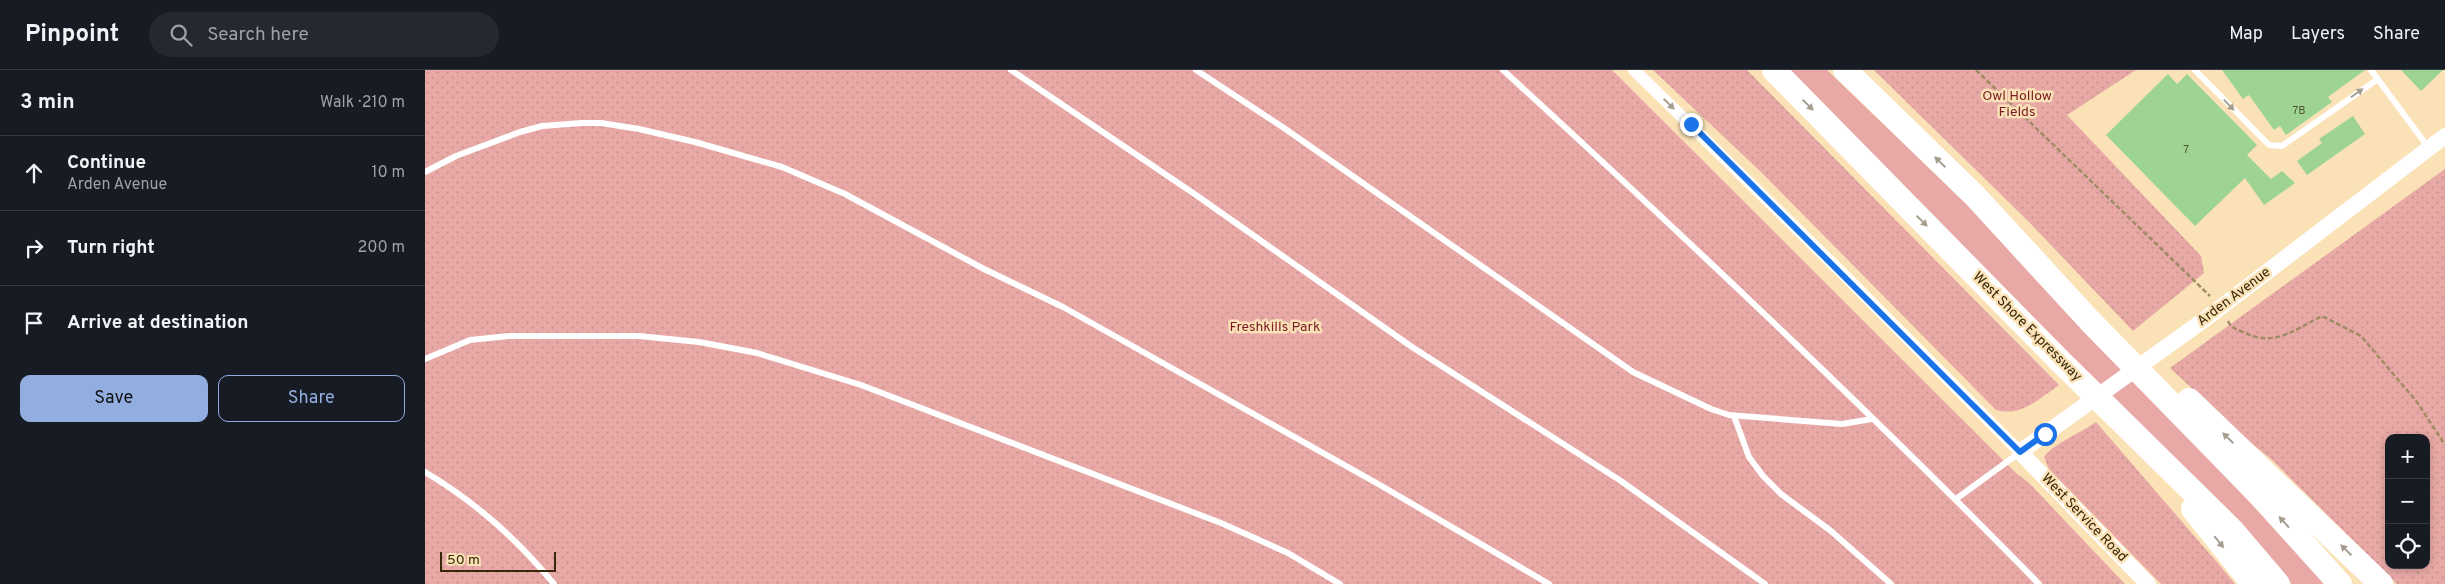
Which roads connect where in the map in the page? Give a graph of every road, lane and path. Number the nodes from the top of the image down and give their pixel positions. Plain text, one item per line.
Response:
1 (1011, 70) edge
2 (1196, 70) edge
3 (1503, 70) edge
4 (1634, 70) edge
5 (1774, 70) edge
6 (1845, 70) edge
7 (1976, 70) edge
8 (2195, 70) edge
9 (2371, 70) edge
10 (2377, 79) junction
11 (2445, 136) edge
12 (2429, 148) junction
13 (425, 172) edge
14 (1975, 196) junction
15 (2215, 312) junction
16 (425, 359) edge
17 (2060, 361) junction
18 (1734, 416) junction
19 (1872, 418) junction
20 (2445, 445) edge
21 (2020, 452) junction
22 (425, 472) edge
23 (1956, 499) junction
24 (554, 584) edge
25 (1340, 584) edge
26 (1549, 584) edge
27 (1765, 584) edge
28 (1891, 584) edge
29 (2039, 584) edge
30 (2148, 584) edge
31 (2253, 584) edge
32 (2278, 584) edge
33 (2340, 584) edge
34 (2381, 584) edge

1 - 27 lane
2 - 18 lane
3 - 19 lane
4 -> 21 street
5 -> 17 highway, West Shore Expressway
14 -> 6 highway
7 - 15 path
8 -> 10 lane
9 - 10 lane
10 - 12 lane
11 - 12 street, Arden Avenue
12 - 15 street, Arden Avenue
13 - 26 lane
33 -> 14 highway
34 -> 14 highway
15 - 20 path
15 - 21 street, Arden Avenue
16 - 25 lane
17 -> 31 highway
17 - 32 highway, West Shore Expressway
18 - 19 lane
18 - 28 lane
19 - 23 lane
21 - 23 lane
21 - 30 street, West Service Road
22 - 24 lane
23 - 29 lane

